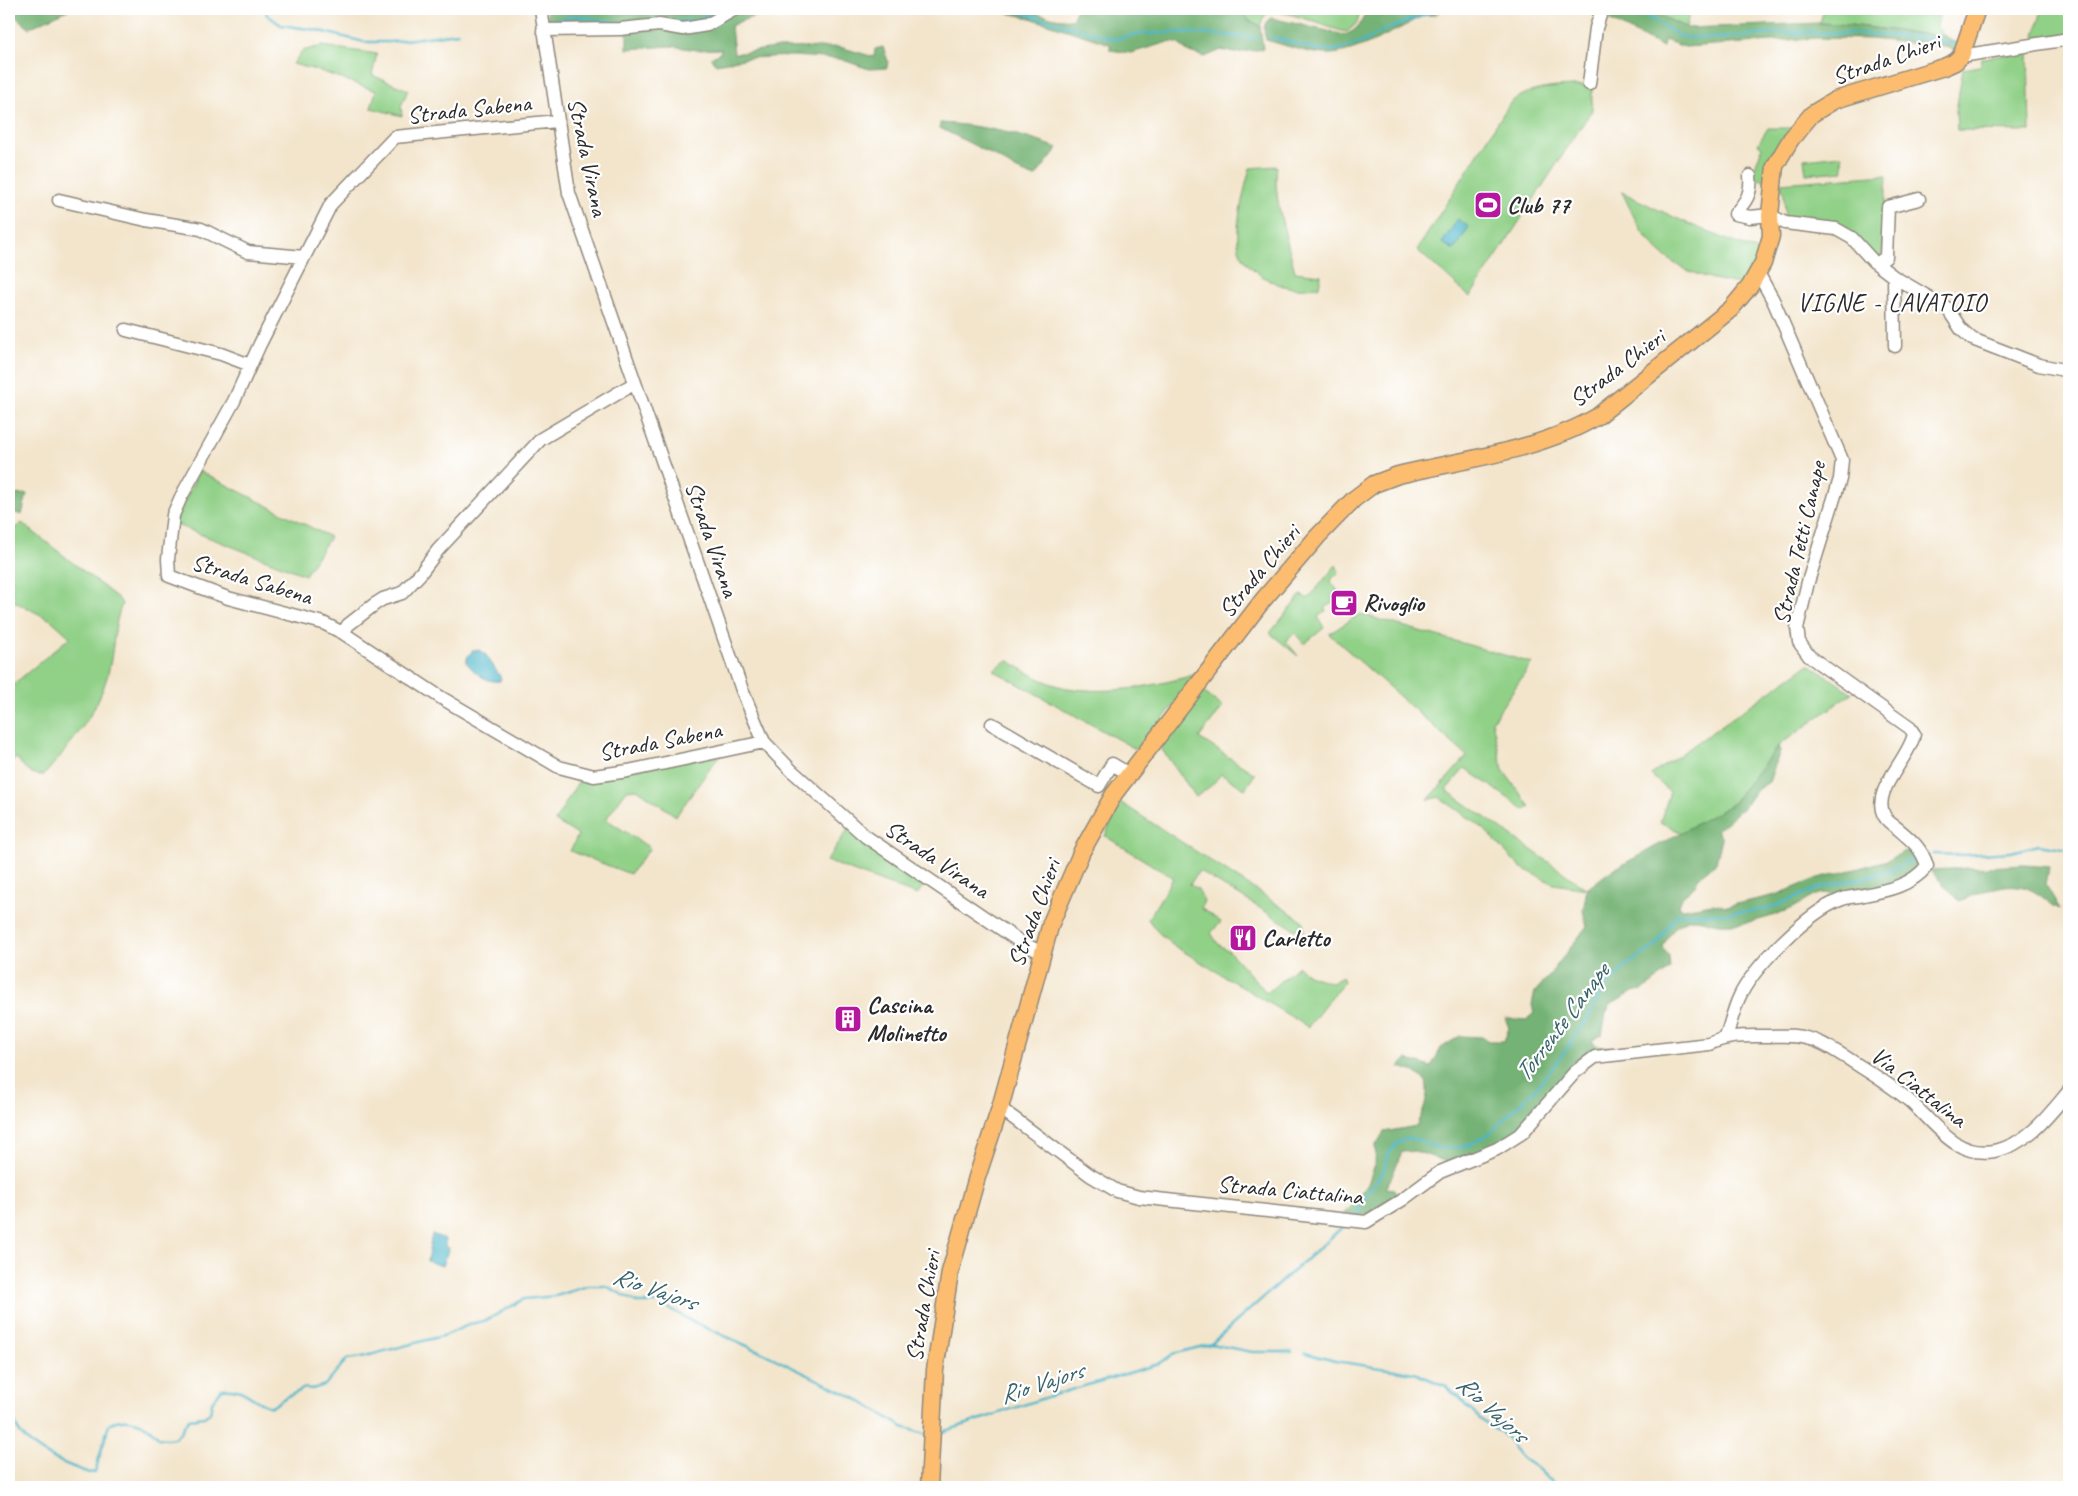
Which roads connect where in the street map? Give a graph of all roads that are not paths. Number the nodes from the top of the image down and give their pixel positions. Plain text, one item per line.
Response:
1 (541, 9) edge
2 (735, 9) edge
3 (1602, 9) edge
4 (1977, 9) edge
5 (544, 30) junction
6 (2069, 39) edge
7 (1961, 56) junction
8 (1588, 84) dead end
9 (557, 121) junction
10 (1750, 176) dead end
11 (1919, 199) dead end
12 (59, 200) dead end
13 (1770, 215) junction
14 (304, 257) junction
15 (1877, 264) junction
16 (1758, 273) junction
17 (1894, 277) junction
18 (126, 330) dead end
19 (1895, 346) dead end
20 (250, 365) junction
21 (2069, 371) edge
22 (635, 383) junction
23 (343, 633) junction
24 (992, 724) dead end
25 (764, 742) junction
26 (1128, 774) junction
27 (1042, 953) junction
28 (1726, 1037) junction
29 (2069, 1090) edge
30 (1000, 1108) junction
31 (929, 1487) edge

1 - 5 street, Strada Virana
2 - 5 street
3 - 8 street
4 - 7 main road, Strada Chieri
5 - 9 street, Strada Virana
6 - 7 street, Strada Chieri
7 - 13 main road, Strada Chieri
9 - 14 street, Strada Sabena
9 - 22 street, Strada Virana
10 - 13 street
11 - 15 street
12 - 14 street
13 - 15 street
13 - 16 main road, Strada Chieri
14 - 20 street, Strada Sabena
15 - 17 street
16 - 26 main road, Strada Chieri
16 - 28 street, Strada Tetti Canape
17 - 19 street
17 - 21 street
18 - 20 street
20 - 23 street, Strada Sabena
22 - 23 street
22 - 25 street, Strada Virana
23 - 25 street, Strada Sabena
24 - 26 street
25 - 27 street, Strada Virana
26 - 27 main road, Strada Chieri
27 - 30 main road, Strada Chieri
28 - 29 street, Via Ciattalina
28 - 30 street, Strada Ciattalina
30 - 31 main road, Strada Chieri

